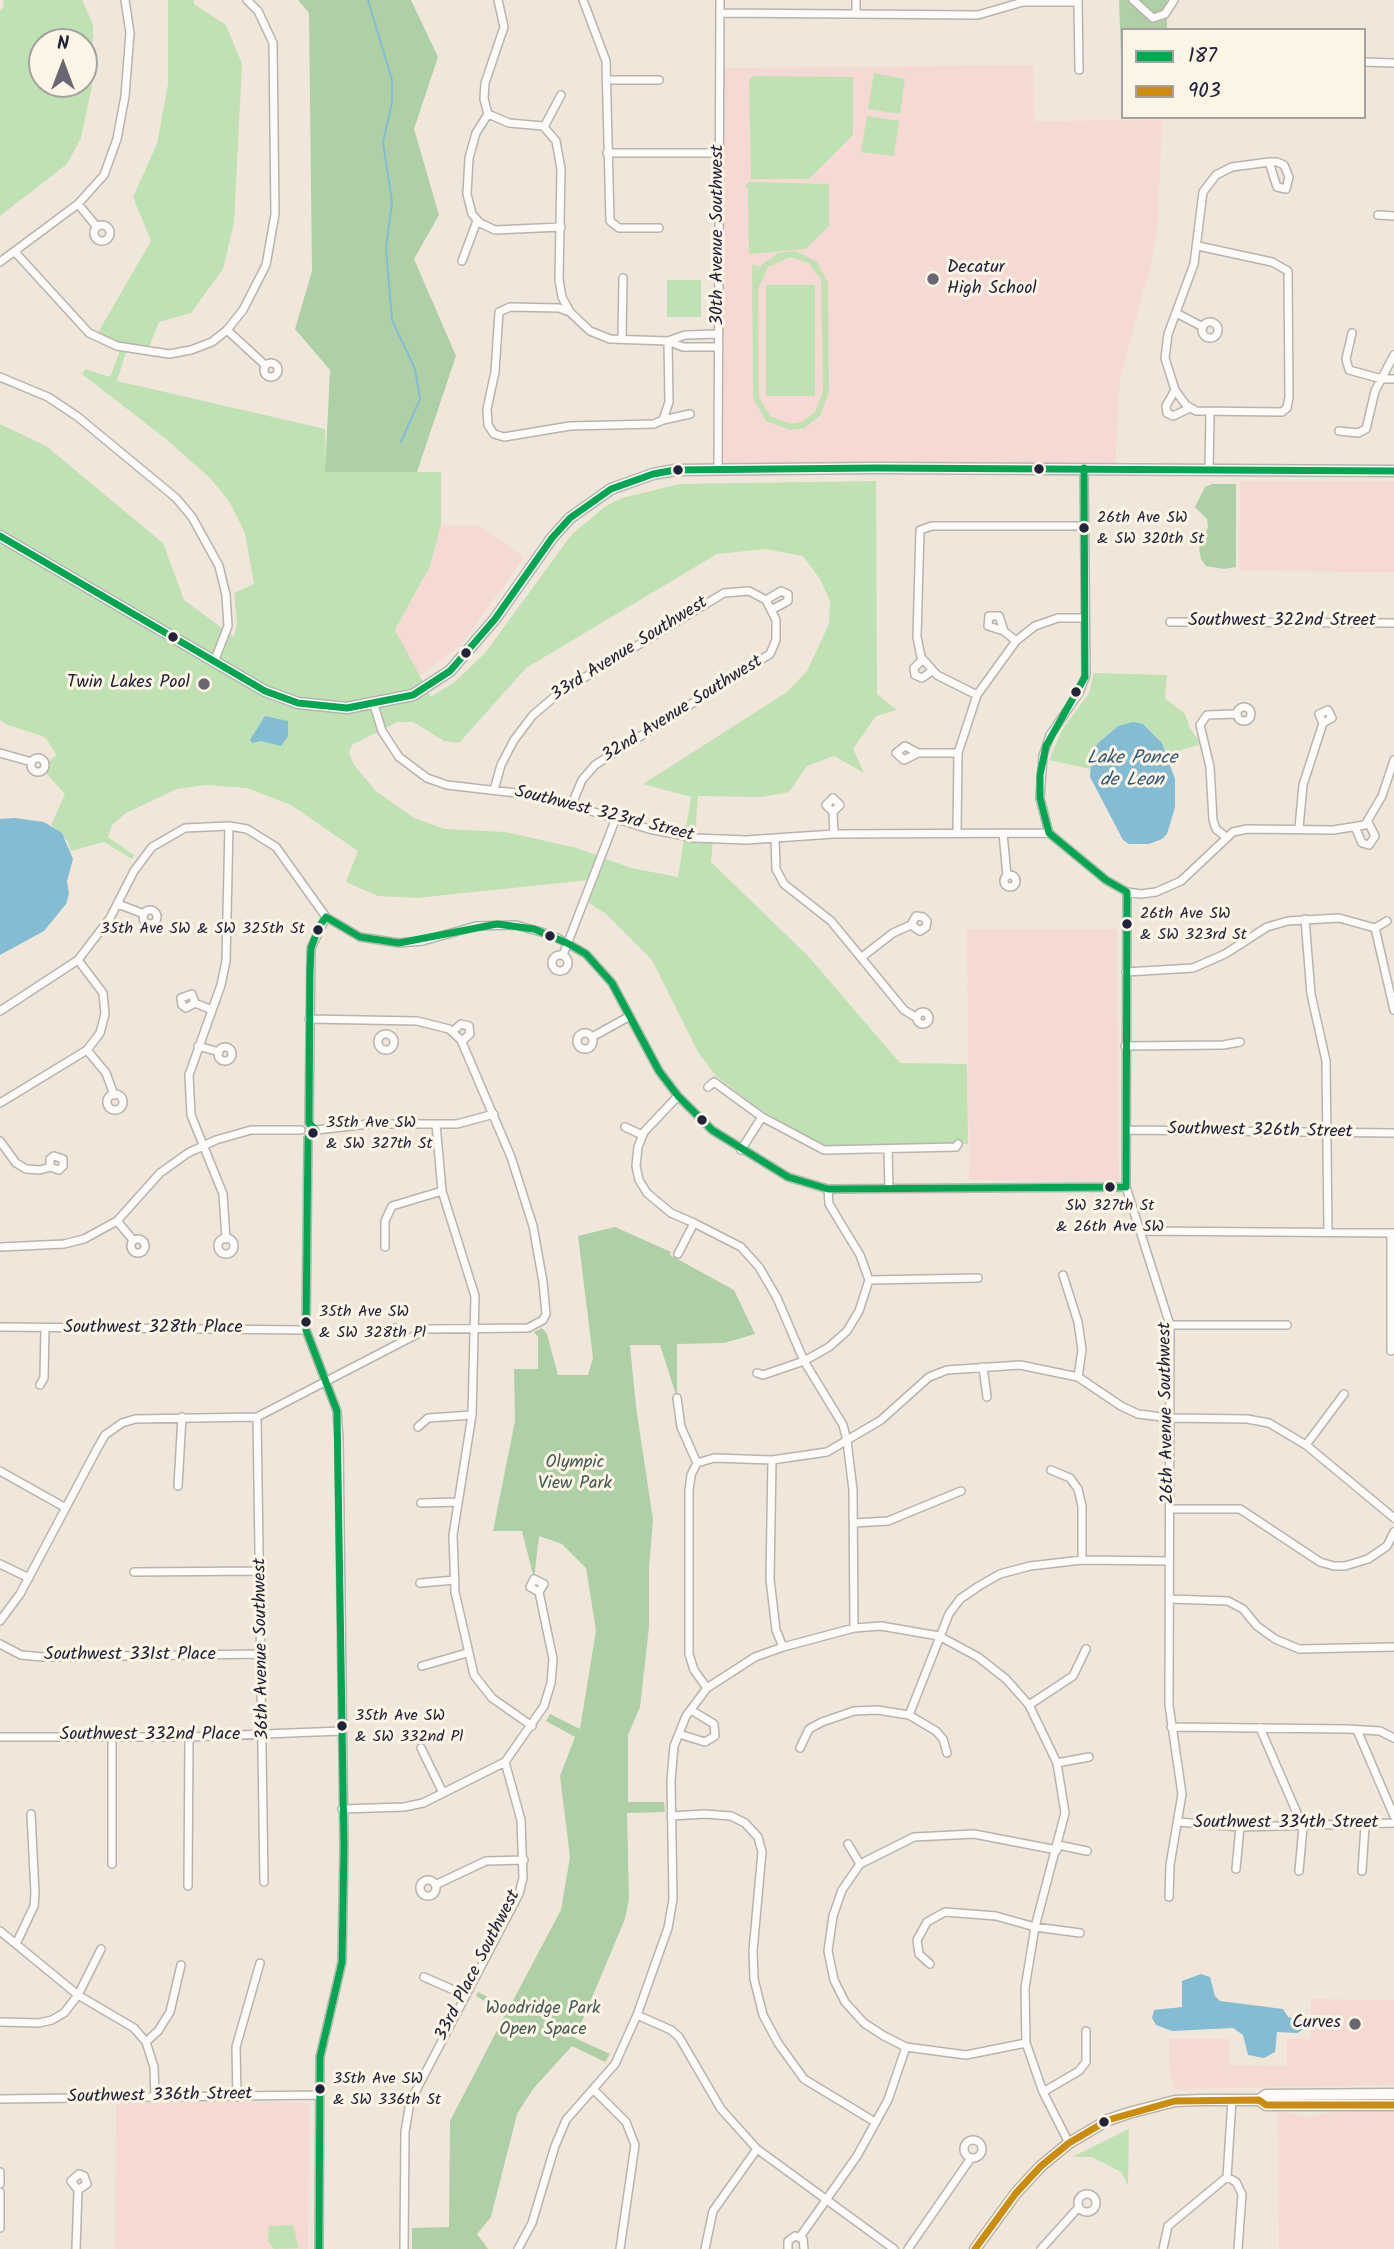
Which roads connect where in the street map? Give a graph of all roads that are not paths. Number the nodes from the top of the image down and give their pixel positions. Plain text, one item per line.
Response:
1 (125, 0) edge
2 (247, 0) edge
3 (498, 0) edge
4 (583, 0) edge
5 (720, 0) edge
6 (856, 0) edge
7 (1133, 0) edge
8 (1174, 0) edge
9 (1078, 1) edge
10 (720, 13) junction
11 (856, 14) junction
12 (1366, 62) edge
13 (1394, 63) edge
14 (1079, 70) dead end
15 (606, 80) junction
16 (659, 80) dead end
17 (561, 95) dead end
18 (488, 114) junction
19 (544, 127) junction
20 (607, 153) junction
21 (719, 153) junction
22 (1269, 162) dead end
23 (78, 204) junction
24 (1377, 215) dead end
25 (1394, 216) edge
26 (477, 221) junction
27 (97, 227) dead end
28 (561, 227) junction
29 (659, 228) dead end
30 (1198, 246) junction
31 (15, 252) junction
32 (462, 261) dead end
33 (0, 262) edge
34 (624, 278) dead end
35 (570, 312) junction
36 (1178, 314) junction
37 (1203, 327) dead end
38 (227, 330) junction
39 (1352, 333) dead end
40 (719, 334) junction
41 (622, 339) junction
42 (668, 341) junction
43 (719, 347) junction
44 (1394, 355) edge
45 (265, 365) dead end
46 (0, 377) edge
47 (1382, 379) junction
48 (1394, 379) edge
49 (1175, 390) junction
50 (1191, 409) junction
51 (690, 414) dead end
52 (1210, 414) junction
53 (663, 420) junction
54 (1339, 431) dead end
55 (1084, 468) junction
56 (718, 470) junction
57 (1209, 470) junction
58 (1394, 471) edge
59 (1084, 526) junction
60 (0, 536) edge
61 (769, 604) joint
62 (1085, 618) junction
63 (1170, 622) dead end
64 (1394, 622) edge
65 (1004, 631) dead end
66 (1016, 641) junction
67 (214, 662) junction
68 (977, 695) junction
69 (374, 705) junction
70 (1237, 714) dead end
71 (1323, 723) dead end
72 (0, 753) edge
73 (918, 753) dead end
74 (958, 753) junction
75 (1394, 760) edge
76 (32, 762) dead end
77 (494, 790) junction
78 (572, 804) junction
79 (833, 812) dead end
80 (616, 818) junction
81 (1366, 823) junction
82 (229, 826) junction
83 (1355, 827) junction
84 (1299, 828) junction
85 (1049, 832) junction
86 (957, 833) junction
87 (1003, 833) junction
88 (834, 834) junction
89 (1226, 837) junction
90 (775, 839) junction
91 (1007, 876) dead end
92 (1127, 892) junction
93 (118, 904) junction
94 (144, 914) dead end
95 (326, 917) junction
96 (1305, 919) junction
97 (1387, 921) dead end
98 (911, 925) dead end
99 (1375, 928) junction
100 (567, 943) junction
101 (563, 955) dead end
102 (862, 957) junction
103 (78, 960) junction
104 (1126, 972) junction
105 (195, 1003) dead end
106 (212, 1010) junction
107 (1394, 1010) edge
108 (0, 1011) edge
109 (630, 1016) junction
110 (917, 1018) dead end
111 (309, 1019) junction
112 (386, 1021) junction
113 (386, 1034) dead end
114 (457, 1036) junction
115 (592, 1037) dead end
116 (1240, 1042) dead end
117 (198, 1046) junction
118 (1125, 1046) junction
119 (87, 1050) junction
120 (219, 1052) dead end
121 (708, 1087) dead end
122 (114, 1095) dead end
123 (678, 1096) junction
124 (0, 1103) edge
125 (494, 1114) junction
126 (762, 1117) junction
127 (309, 1123) junction
128 (436, 1124) junction
129 (625, 1127) dead end
130 (301, 1130) junction
131 (316, 1130) junction
132 (1126, 1130) junction
133 (1326, 1133) junction
134 (1394, 1133) edge
135 (642, 1135) junction
136 (309, 1138) junction
137 (0, 1140) edge
138 (958, 1144) dead end
139 (203, 1146) junction
140 (888, 1149) junction
141 (741, 1150) junction
142 (50, 1167) dead end
143 (1126, 1187) junction
144 (828, 1189) junction
145 (889, 1189) junction
146 (442, 1191) junction
147 (117, 1221) junction
148 (694, 1223) junction
149 (1142, 1231) junction
150 (1328, 1232) junction
151 (1392, 1233) edge
152 (226, 1239) dead end
153 (133, 1240) dead end
154 (0, 1247) edge
155 (385, 1247) dead end
156 (678, 1254) dead end
157 (1063, 1275) dead end
158 (978, 1278) dead end
159 (869, 1280) junction
160 (1170, 1325) junction
161 (1287, 1325) dead end
162 (474, 1327) junction
163 (0, 1328) edge
164 (44, 1328) junction
165 (395, 1328) dead end
166 (306, 1330) junction
167 (402, 1341) junction
168 (1391, 1351) dead end
169 (804, 1362) junction
170 (983, 1367) junction
171 (757, 1373) dead end
172 (1078, 1377) junction
173 (327, 1383) junction
174 (40, 1385) dead end
175 (1343, 1394) dead end
176 (987, 1397) dead end
177 (677, 1398) dead end
178 (472, 1415) junction
179 (183, 1417) junction
180 (257, 1417) junction
181 (1170, 1418) junction
182 (418, 1427) dead end
183 (847, 1441) junction
184 (1306, 1446) junction
185 (772, 1460) junction
186 (697, 1463) junction
187 (1051, 1470) dead end
188 (0, 1471) edge
189 (178, 1486) dead end
190 (961, 1491) dead end
191 (458, 1502) junction
192 (421, 1503) dead end
193 (66, 1508) junction
194 (1170, 1510) junction
195 (1394, 1518) edge
196 (854, 1523) junction
197 (1394, 1532) edge
198 (1082, 1560) junction
199 (1169, 1561) junction
200 (0, 1564) edge
201 (262, 1571) junction
202 (134, 1572) dead end
203 (29, 1578) junction
204 (455, 1580) junction
205 (420, 1583) dead end
206 (539, 1592) dead end
207 (1169, 1599) junction
208 (0, 1621) edge
209 (854, 1628) junction
210 (939, 1636) junction
211 (0, 1644) edge
212 (783, 1647) junction
213 (1393, 1647) edge
214 (1086, 1649) dead end
215 (467, 1653) junction
216 (262, 1654) junction
217 (422, 1666) dead end
218 (707, 1688) junction
219 (1029, 1705) junction
220 (691, 1710) junction
221 (909, 1716) junction
222 (532, 1726) junction
223 (1171, 1727) junction
224 (1259, 1728) junction
225 (1357, 1730) junction
226 (341, 1731) junction
227 (264, 1734) junction
228 (679, 1734) junction
229 (0, 1737) edge
230 (112, 1737) junction
231 (189, 1737) junction
232 (1394, 1738) edge
233 (421, 1748) dead end
234 (800, 1748) dead end
235 (947, 1753) dead end
236 (1089, 1757) dead end
237 (505, 1762) junction
238 (1057, 1763) junction
239 (443, 1793) junction
240 (342, 1810) junction
241 (31, 1814) dead end
242 (671, 1816) junction
243 (1394, 1816) edge
244 (1178, 1822) junction
245 (1394, 1823) edge
246 (1365, 1826) junction
247 (1240, 1827) junction
248 (1303, 1827) junction
249 (848, 1844) dead end
250 (1058, 1848) junction
251 (1087, 1852) dead end
252 (524, 1860) junction
253 (112, 1864) dead end
254 (860, 1864) junction
255 (1236, 1869) dead end
256 (1299, 1871) dead end
257 (1362, 1871) dead end
258 (264, 1882) dead end
259 (188, 1885) dead end
260 (435, 1885) dead end
261 (1169, 1898) dead end
262 (1035, 1927) junction
263 (0, 1931) edge
264 (1080, 1933) dead end
265 (16, 1944) junction
266 (101, 1949) dead end
267 (261, 1963) dead end
268 (930, 1964) dead end
269 (181, 1965) dead end
270 (424, 1977) dead end
271 (78, 1995) junction
272 (465, 1995) junction
273 (637, 2015) junction
274 (0, 2022) edge
275 (1086, 2031) dead end
276 (145, 2042) junction
277 (1026, 2043) junction
278 (906, 2047) junction
279 (594, 2090) junction
280 (1043, 2092) junction
281 (1394, 2094) edge
282 (319, 2095) junction
283 (155, 2097) junction
284 (237, 2097) junction
285 (0, 2099) edge
286 (1232, 2100) junction
287 (1259, 2100) junction
288 (1394, 2100) edge
289 (1394, 2105) edge
290 (1370, 2106) junction
291 (875, 2122) junction
292 (1069, 2143) junction
293 (757, 2149) junction
294 (971, 2158) dead end
295 (0, 2172) edge
296 (1227, 2177) junction
297 (0, 2183) edge
298 (78, 2190) dead end
299 (0, 2192) edge
300 (828, 2199) junction
301 (1078, 2208) dead end
302 (0, 2228) edge
303 (800, 2237) junction
304 (76, 2249) edge
305 (318, 2249) edge
306 (404, 2249) edge
307 (519, 2249) edge
308 (620, 2249) edge
309 (705, 2249) edge
310 (788, 2249) edge
311 (804, 2249) edge
312 (894, 2249) edge
313 (908, 2249) edge
314 (975, 2249) edge
315 (1041, 2249) edge
316 (1163, 2249) edge
317 (1238, 2249) edge

1 - 23 street
2 - 38 street
3 - 18 street
4 - 15 street
5 - 10 street, 30th Avenue Southwest
6 - 11 street
7 - 8 street
9 - 11 street
9 - 14 street
10 - 11 street
10 - 21 street, 30th Avenue Southwest
12 - 13 street
15 - 16 street
15 - 20 street
17 - 19 street
18 - 19 street
18 - 26 street
19 - 28 street
20 - 21 street
20 - 29 street
21 - 40 street, 30th Avenue Southwest
22 - 30 street
23 - 27 street
23 - 31 street
24 - 25 street
26 - 28 street
26 - 32 street
28 - 35 street
30 - 36 street
30 - 52 street
31 - 33 street
31 - 38 street
34 - 41 street
35 - 41 street
35 - 53 street
36 - 37 street
36 - 49 street
38 - 45 street
39 - 47 street
40 - 42 street
40 - 43 street, 30th Avenue Southwest
41 - 42 street
42 - 43 street
42 - 53 street
43 - 56 street, 30th Avenue Southwest
44 - 47 street
46 - 67 street
47 - 48 street
47 - 54 street
49 - 50 street
49 - 50 street
50 - 52 street
51 - 53 street
52 - 57 street
55 - 56 main road
55 - 57 main road
55 - 59 street
56 - 69 main road
57 - 58 main road
59 - 62 street
59 - 68 street
60 - 67 main road
61 - 77 street, 33rd Avenue Southwest
61 - 78 street, 32nd Avenue Southwest
62 - 66 street
62 - 85 street
63 - 64 street, Southwest 322nd Street
65 - 66 street
66 - 68 street
67 - 69 main road
68 - 74 street
69 - 77 street, Southwest 323rd Street
70 - 89 street
71 - 84 street
72 - 76 street
73 - 74 street
74 - 86 street
75 - 81 street
77 - 78 street, Southwest 323rd Street
78 - 80 street, Southwest 323rd Street
79 - 88 street
80 - 90 street, Southwest 323rd Street
80 - 100 street
81 - 83 street
81 - 83 street
82 - 93 street
82 - 95 street
82 - 106 street
83 - 84 street
84 - 89 street
85 - 87 street, Southwest 323rd Street
85 - 92 street
86 - 87 street, Southwest 323rd Street
86 - 88 street, Southwest 323rd Street
87 - 91 street
88 - 90 street, Southwest 323rd Street
89 - 92 street
90 - 102 street
92 - 104 street, 26th Avenue Southwest
93 - 94 street
93 - 103 street
95 - 100 street
95 - 111 street
96 - 99 street
96 - 104 street
96 - 133 street
97 - 99 street
98 - 102 street
99 - 107 street
100 - 101 street
100 - 109 street
102 - 110 street
103 - 108 street
103 - 119 street
104 - 118 street, 26th Avenue Southwest
105 - 106 street
106 - 117 street
109 - 115 street
109 - 123 street
111 - 112 street
111 - 127 street
112 - 113 street
112 - 114 street
114 - 114 street
114 - 125 street
116 - 118 street
117 - 120 street
117 - 139 street
118 - 132 street, 26th Avenue Southwest
119 - 122 street
119 - 124 street
121 - 126 street
123 - 135 street
123 - 141 street
125 - 128 street
125 - 162 street
126 - 140 street
126 - 141 street
127 - 130 street
127 - 131 street
128 - 131 street
128 - 146 street
129 - 135 street
130 - 136 street
130 - 139 street
131 - 136 street
132 - 133 street, Southwest 326th Street
132 - 143 street, 26th Avenue Southwest
133 - 134 street, Southwest 326th Street
133 - 150 street
135 - 148 street
136 - 166 street
137 - 142 street
138 - 140 street
139 - 147 street
139 - 152 street
140 - 145 street
141 - 144 street
143 - 145 street
143 - 149 street, 26th Avenue Southwest
144 - 145 street
144 - 159 street
146 - 155 street
146 - 162 street
147 - 153 street
147 - 154 street
148 - 156 street
148 - 169 street
149 - 150 street
149 - 160 street, 26th Avenue Southwest
150 - 151 street
151 - 168 street
157 - 172 street
158 - 159 street
159 - 169 street
160 - 161 street
160 - 181 street, 26th Avenue Southwest
162 - 167 street
162 - 178 street
163 - 164 street, Southwest 328th Place
164 - 166 street, Southwest 328th Place
164 - 174 street
165 - 167 street
166 - 173 street
167 - 173 street
169 - 171 street
169 - 183 street
170 - 172 street
170 - 176 street
170 - 183 street
172 - 181 street
173 - 180 street
173 - 226 street
175 - 184 street
177 - 186 street
178 - 182 street
178 - 191 street
179 - 180 street
179 - 189 street
179 - 193 street
180 - 201 street, 36th Avenue Southwest
181 - 184 street
181 - 194 street, 26th Avenue Southwest
183 - 185 street
183 - 196 street
184 - 195 street
185 - 186 street
185 - 212 street
186 - 218 street
187 - 198 street
188 - 193 street
190 - 196 street
191 - 192 street
191 - 204 street
193 - 203 street
194 - 197 street
194 - 199 street, 26th Avenue Southwest
196 - 209 street
198 - 199 street
198 - 210 street
199 - 207 street, 26th Avenue Southwest
200 - 203 street
201 - 202 street
201 - 216 street, 36th Avenue Southwest
203 - 208 street
204 - 205 street
204 - 215 street
206 - 222 street
207 - 213 street
207 - 223 street, 26th Avenue Southwest
209 - 210 street
209 - 212 street
210 - 219 street
210 - 221 street
211 - 216 street, Southwest 331st Place
212 - 218 street
214 - 219 street
215 - 217 street
215 - 222 street
216 - 227 street, 36th Avenue Southwest
218 - 220 street
219 - 238 street
220 - 228 street
220 - 228 street
221 - 234 street
221 - 235 street
222 - 237 street
223 - 224 street
223 - 244 street, 26th Avenue Southwest
224 - 225 street
224 - 248 street
225 - 232 street
225 - 243 street
226 - 227 street, Southwest 332nd Place
226 - 240 street
227 - 231 street, Southwest 332nd Place
227 - 258 street, 36th Avenue Southwest
228 - 242 street
229 - 230 street, Southwest 332nd Place
230 - 231 street, Southwest 332nd Place
230 - 253 street
231 - 259 street
233 - 239 street
236 - 238 street
237 - 239 street
237 - 252 street, 33rd Place Southwest
238 - 250 street
239 - 240 street
240 - 282 street
241 - 265 street
242 - 273 street
242 - 291 street
244 - 247 street, Southwest 334th Street
244 - 261 street, 26th Avenue Southwest
245 - 246 street, Southwest 334th Street
246 - 248 street, Southwest 334th Street
246 - 257 street
247 - 248 street, Southwest 334th Street
247 - 255 street
248 - 256 street
249 - 254 street
250 - 251 street
250 - 254 street
250 - 262 street
252 - 260 street
252 - 272 street, 33rd Place Southwest
254 - 278 street
262 - 264 street
262 - 268 street
262 - 277 street
263 - 265 street
265 - 271 street
266 - 271 street
267 - 284 street
269 - 276 street
270 - 272 street
271 - 274 street
271 - 276 street
272 - 306 street, 33rd Place Southwest
273 - 279 street
273 - 293 street
275 - 280 street
276 - 283 street
277 - 278 street
277 - 280 street
278 - 291 street
279 - 307 street
279 - 308 street
280 - 292 street
281 - 287 main road
282 - 284 street, Southwest 336th Street
282 - 305 street
283 - 284 street, Southwest 336th Street
283 - 285 street, Southwest 336th Street
286 - 287 main road
286 - 292 main road
286 - 296 street
287 - 290 main road
288 - 290 main road
289 - 290 main road
291 - 300 street
292 - 314 main road
293 - 300 street
293 - 309 street
294 - 313 street
295 - 297 street
296 - 316 street
296 - 317 street
298 - 304 street
299 - 302 street
300 - 303 street
300 - 312 street
301 - 315 street
303 - 310 street
303 - 311 street

